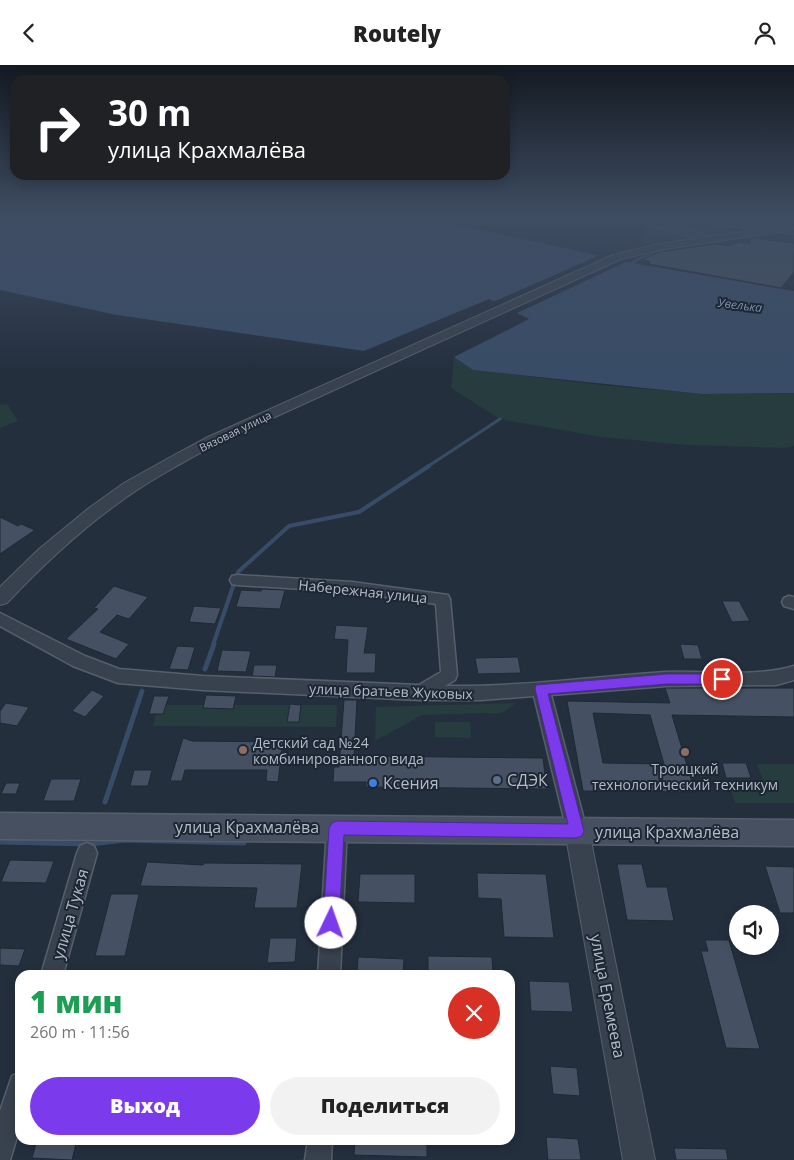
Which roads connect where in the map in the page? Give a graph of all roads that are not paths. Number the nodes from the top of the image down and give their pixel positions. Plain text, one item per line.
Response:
1 (592, 268) edge
2 (237, 580) dead end
3 (0, 598) edge
4 (0, 619) edge
5 (794, 673) edge
6 (449, 675) junction
7 (541, 689) junction
8 (420, 693) junction
9 (481, 693) junction
10 (0, 826) edge
11 (337, 828) junction
12 (576, 831) junction
13 (794, 833) edge
14 (87, 853) dead end
15 (53, 970) edge
16 (329, 970) edge
17 (15, 1101) edge
18 (320, 1145) edge
19 (0, 1153) edge
20 (318, 1160) edge
21 (639, 1160) edge

1 - 3 street, Вязовая улица
2 - 6 street, Набережная улица
4 - 8 street, улица братьев Жуковых
5 - 7 street, улица братьев Жуковых
6 - 8 street
6 - 9 street
7 - 9 street, улица братьев Жуковых
7 - 12 street
8 - 9 street, улица братьев Жуковых
10 - 11 main road, улица Крахмалёва
11 - 12 main road, улица Крахмалёва
11 - 16 street
12 - 13 main road, улица Крахмалёва
12 - 21 street, улица Еремеева
14 - 15 street, улица Тукая
17 - 19 street
18 - 20 street

